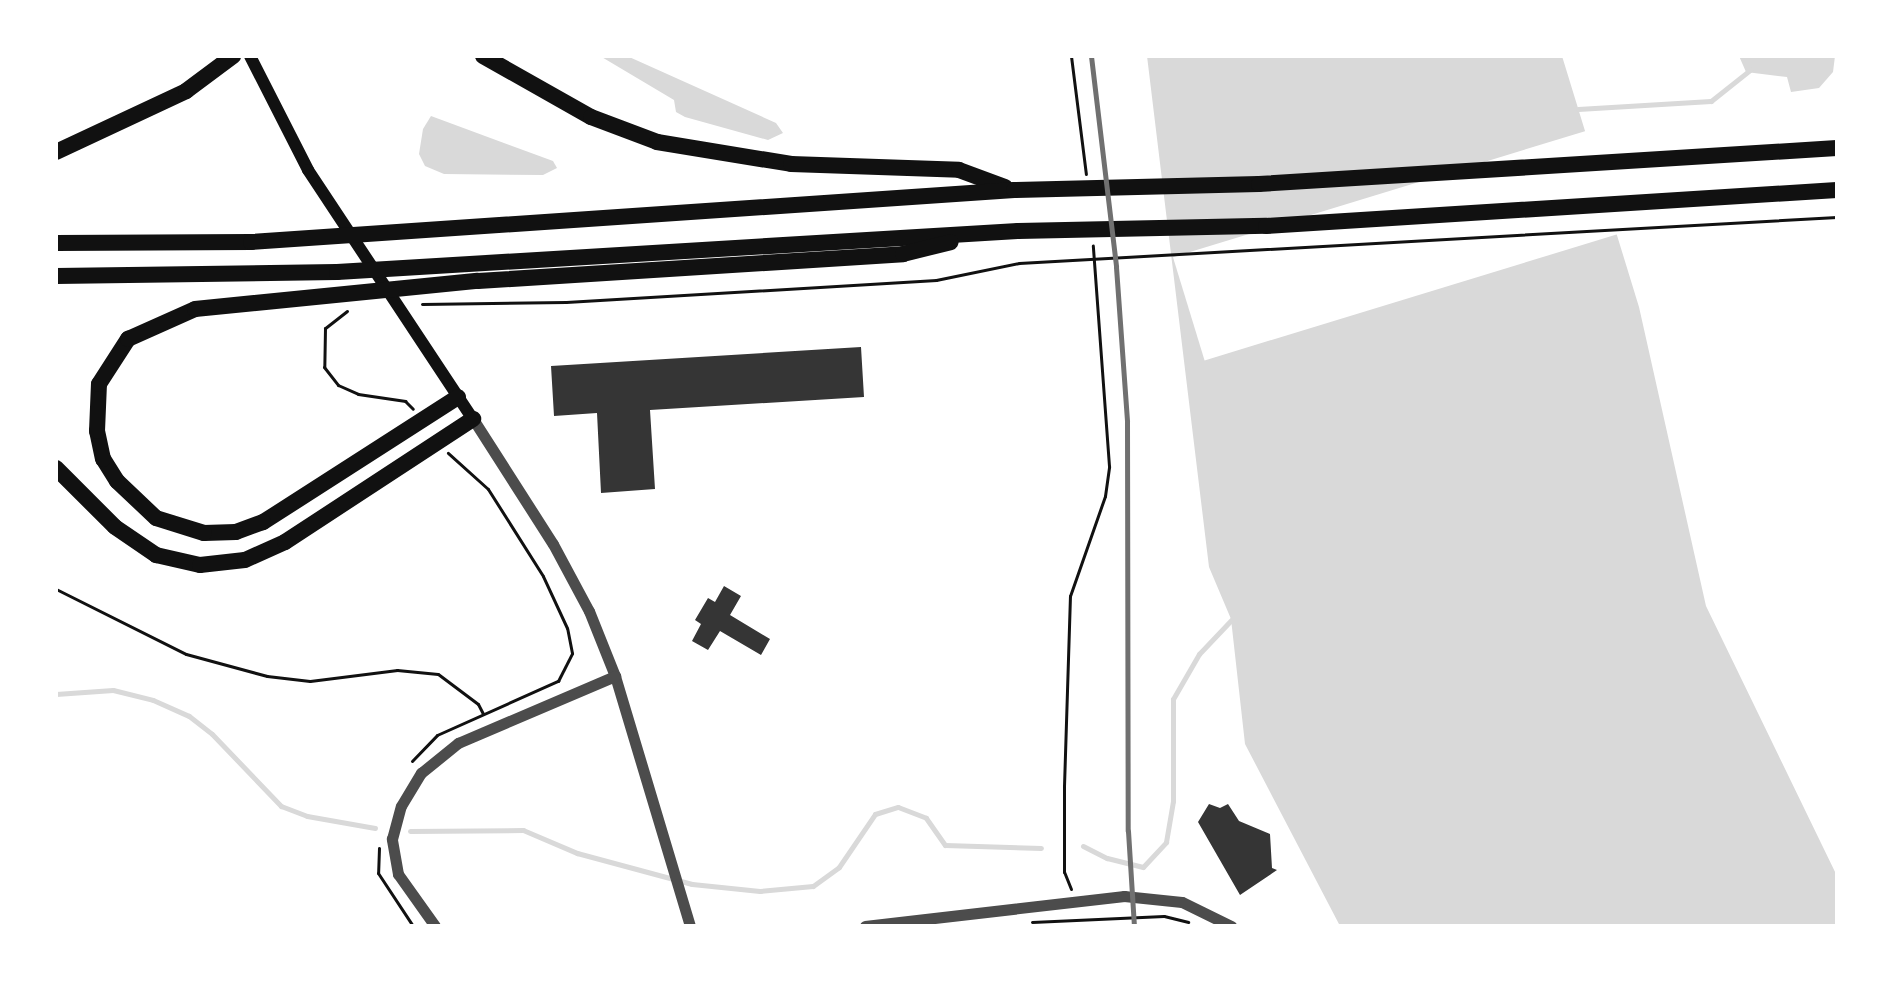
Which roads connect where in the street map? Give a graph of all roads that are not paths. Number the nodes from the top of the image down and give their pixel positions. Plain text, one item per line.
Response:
1 (233, 56) edge
2 (250, 56) edge
3 (483, 56) edge
4 (1837, 148) edge
5 (56, 152) edge
6 (1014, 190) junction
7 (1837, 190) edge
8 (986, 233) junction
9 (56, 243) edge
10 (56, 276) edge
11 (458, 397) junction
12 (473, 419) junction
13 (56, 468) edge
14 (615, 676) junction
15 (435, 926) edge
16 (690, 926) edge
17 (865, 926) edge
18 (1231, 926) edge

1 - 5 highway
2 - 11 main road
3 - 6 highway
4 - 6 highway
6 - 9 highway
7 - 8 highway
8 - 10 highway
8 - 11 highway
11 - 12 main road
12 - 13 highway
12 - 14 street
14 - 15 street
14 - 16 street
17 - 18 street

